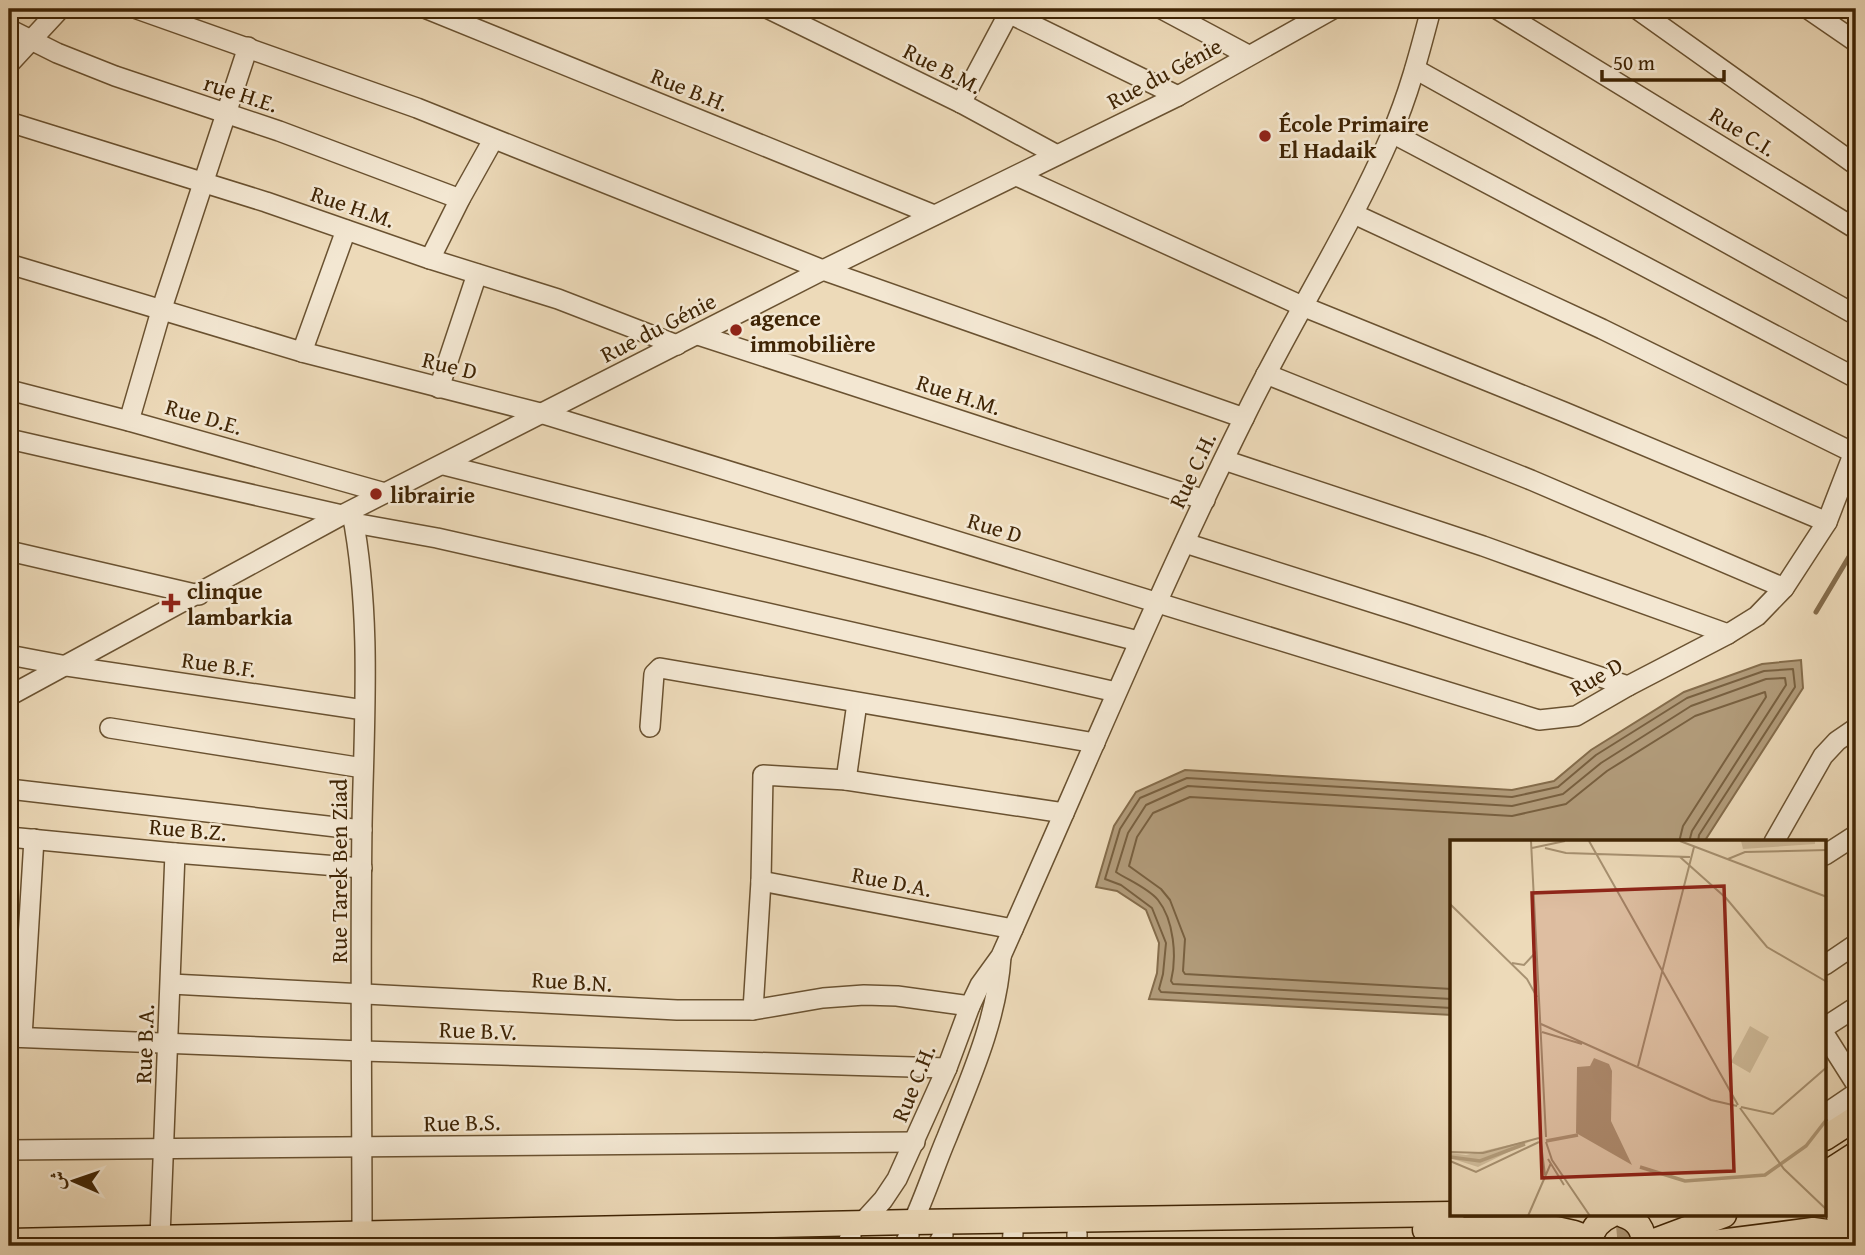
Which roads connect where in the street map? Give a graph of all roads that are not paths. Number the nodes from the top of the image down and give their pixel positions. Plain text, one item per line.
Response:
1 (60, 9) edge
2 (137, 9) edge
3 (427, 9) edge
4 (769, 9) edge
5 (1162, 9) edge
6 (1333, 9) edge
7 (1431, 9) edge
8 (1497, 9) edge
9 (1637, 9) edge
10 (1808, 9) edge
11 (1007, 10) edge
12 (9, 29) edge
13 (31, 39) junction
14 (1856, 43) edge
15 (248, 47) junction
16 (1248, 55) junction
17 (9, 64) edge
18 (1415, 69) junction
19 (1178, 96) junction
20 (961, 103) junction
21 (225, 114) junction
22 (9, 122) edge
23 (1392, 133) junction
24 (493, 140) junction
25 (1057, 155) junction
26 (1856, 165) edge
27 (1017, 176) junction
28 (204, 182) junction
29 (460, 199) junction
30 (1354, 214) junction
31 (934, 215) junction
32 (1856, 229) edge
33 (346, 230) junction
34 (430, 259) junction
35 (9, 264) edge
36 (823, 270) junction
37 (477, 274) junction
38 (1302, 306) junction
39 (161, 311) junction
40 (1856, 315) edge
41 (698, 335) junction
42 (677, 345) junction
43 (302, 352) junction
44 (1266, 374) junction
45 (1856, 378) edge
46 (439, 388) junction
47 (9, 390) edge
48 (540, 414) junction
49 (1244, 418) junction
50 (129, 421) junction
51 (9, 439) edge
52 (1855, 450) edge
53 (1224, 460) junction
54 (444, 465) junction
55 (385, 493) junction
56 (1205, 500) junction
57 (349, 516) junction
58 (1827, 522) junction
59 (1185, 543) junction
60 (9, 551) edge
61 (1784, 588) junction
62 (199, 595) junction
63 (1156, 603) junction
64 (1728, 634) junction
65 (1138, 642) junction
66 (9, 655) edge
67 (67, 666) junction
68 (1628, 687) junction
69 (1116, 692) junction
70 (9, 696) edge
71 (857, 703) junction
72 (364, 710) junction
73 (650, 727) dead end
74 (110, 728) dead end
75 (1856, 728) edge
76 (1095, 743) junction
77 (363, 768) junction
78 (846, 780) junction
79 (9, 789) edge
80 (1063, 813) junction
81 (362, 830) junction
82 (1856, 835) edge
83 (9, 837) edge
84 (34, 839) junction
85 (1775, 840) edge
86 (174, 853) junction
87 (1826, 854) edge
88 (362, 868) junction
89 (761, 881) junction
90 (1013, 929) junction
91 (1856, 944) edge
92 (1002, 956) junction
93 (1826, 964) edge
94 (171, 984) junction
95 (362, 993) junction
96 (970, 1006) junction
97 (1856, 1007) edge
98 (753, 1010) junction
99 (1826, 1026) edge
100 (15, 1037) edge
101 (1826, 1037) edge
102 (168, 1043) junction
103 (362, 1051) junction
104 (947, 1068) junction
105 (1856, 1083) edge
106 (1856, 1093) edge
107 (1826, 1113) edge
108 (1856, 1118) edge
109 (1826, 1137) edge
110 (915, 1142) junction
111 (165, 1148) junction
112 (362, 1148) junction
113 (9, 1150) edge
114 (1856, 1154) edge
115 (1830, 1171) edge
116 (1450, 1214) edge
117 (1721, 1216) edge
118 (1611, 1223) edge
119 (1829, 1226) edge
120 (853, 1235) edge
121 (909, 1235) edge
122 (1856, 1236) edge
123 (160, 1237) junction
124 (378, 1237) edge
125 (460, 1238) edge
126 (549, 1238) edge
127 (1565, 1238) edge
128 (1077, 1239) edge
129 (940, 1240) edge
130 (1013, 1240) edge
131 (9, 1241) edge
132 (1746, 1242) edge
133 (676, 1246) edge
134 (1644, 1246) edge
135 (1688, 1246) edge

1 - 13 street
2 - 15 street
3 - 31 street, Rue B.H.
4 - 20 street, Rue B.M.
5 - 16 street
6 - 16 street, Rue du Génie
7 - 18 street, Rue C.H.
8 - 32 street, Rue C.I.
9 - 26 street
10 - 14 street
11 - 19 street
11 - 20 street
12 - 13 street, rue H.E.
13 - 17 street
13 - 21 street, rue H.E.
15 - 21 street
15 - 24 street
16 - 19 street, Rue du Génie
18 - 23 street, Rue C.H.
18 - 40 street
19 - 25 street, Rue du Génie
20 - 25 street, Rue B.M.
21 - 28 street
21 - 29 street, rue H.E.
22 - 28 street, Rue H.M.
23 - 30 street, Rue C.H.
23 - 45 street
24 - 29 street
24 - 36 street
25 - 27 street, Rue du Génie
27 - 31 street, Rue du Génie
27 - 38 street
28 - 33 street, Rue H.M.
28 - 39 street
29 - 34 street
30 - 38 street, Rue C.H.
30 - 52 street
31 - 36 street, Rue du Génie
33 - 34 street, Rue H.M.
33 - 43 street
34 - 37 street, Rue H.M.
35 - 39 street, Rue D
36 - 41 street, Rue du Génie
36 - 49 street
37 - 42 street, Rue H.M.
37 - 46 street
38 - 44 street, Rue C.H.
38 - 58 street
39 - 43 street, Rue D
39 - 50 street
41 - 42 street, Rue du Génie
41 - 56 street, Rue H.M.
42 - 48 street, Rue du Génie
43 - 46 street, Rue D
44 - 49 street, Rue C.H.
44 - 61 street
46 - 48 street, Rue D
47 - 50 street, Rue D.E.
48 - 54 street, Rue du Génie
48 - 63 street, Rue D
49 - 53 street, Rue C.H.
50 - 55 street, Rue D.E.
51 - 57 street
52 - 58 street, Rue D
53 - 56 street, Rue C.H.
53 - 64 street
54 - 55 street, Rue du Génie
54 - 65 street
55 - 57 street, Rue du Génie
56 - 59 street, Rue C.H.
57 - 62 street, Rue du Génie
57 - 69 street
57 - 72 street, Rue Tarek Ben Ziad
58 - 61 street, Rue D
59 - 63 street, Rue C.H.
59 - 68 street
60 - 62 street
61 - 64 street, Rue D
62 - 67 street, Rue du Génie
63 - 65 street, Rue C.H.
63 - 68 street, Rue D
64 - 68 street, Rue D
65 - 69 street, Rue C.H.
66 - 67 street, Rue B.F.
67 - 70 street, Rue du Génie
67 - 72 street, Rue B.F.
69 - 76 street, Rue C.H.
71 - 73 street
71 - 76 street
71 - 78 street
72 - 77 street, Rue Tarek Ben Ziad
74 - 77 street
75 - 85 street
76 - 80 street, Rue C.H.
77 - 81 street, Rue Tarek Ben Ziad
78 - 80 street
78 - 89 street
79 - 81 street
80 - 90 street, Rue C.H.
81 - 88 street, Rue Tarek Ben Ziad
82 - 87 street
83 - 84 street, Rue B.Z.
84 - 86 street, Rue B.Z.
84 - 100 street
86 - 88 street, Rue B.Z.
86 - 94 street, Rue B.A.
88 - 95 street, Rue Tarek Ben Ziad
89 - 90 street, Rue D.A.
89 - 98 street
90 - 92 street, Rue C.H.
91 - 93 street
92 - 96 street, Rue C.H.
92 - 121 street, Rue C.H.
94 - 95 street, Rue B.N.
94 - 102 street, Rue B.A.
95 - 98 street, Rue B.N.
95 - 103 street, Rue Tarek Ben Ziad
96 - 98 street, Rue B.N.
96 - 104 street, Rue C.H.
97 - 99 street
100 - 102 street, Rue B.V.
101 - 105 street
102 - 103 street, Rue B.V.
102 - 111 street, Rue B.A.
103 - 104 street, Rue B.V.
103 - 112 street, Rue Tarek Ben Ziad
104 - 110 street, Rue C.H.
106 - 107 street
108 - 109 main road
110 - 112 street, Rue B.S.
110 - 120 street, Rue C.H.
111 - 112 street, Rue B.S.
111 - 113 street, Rue B.S.
111 - 123 street, Rue B.A.
112 - 124 street, Rue Tarek Ben Ziad
114 - 115 main road
115 - 119 main road
116 - 121 main road
117 - 134 main road
118 - 127 main road
118 - 134 main road
119 - 122 main road
119 - 132 main road
120 - 121 main road
120 - 126 main road
120 - 133 main road
121 - 129 main road
123 - 124 main road
123 - 131 main road
124 - 125 main road
125 - 126 main road
127 - 128 main road
128 - 130 main road
129 - 130 main road
132 - 135 main road

